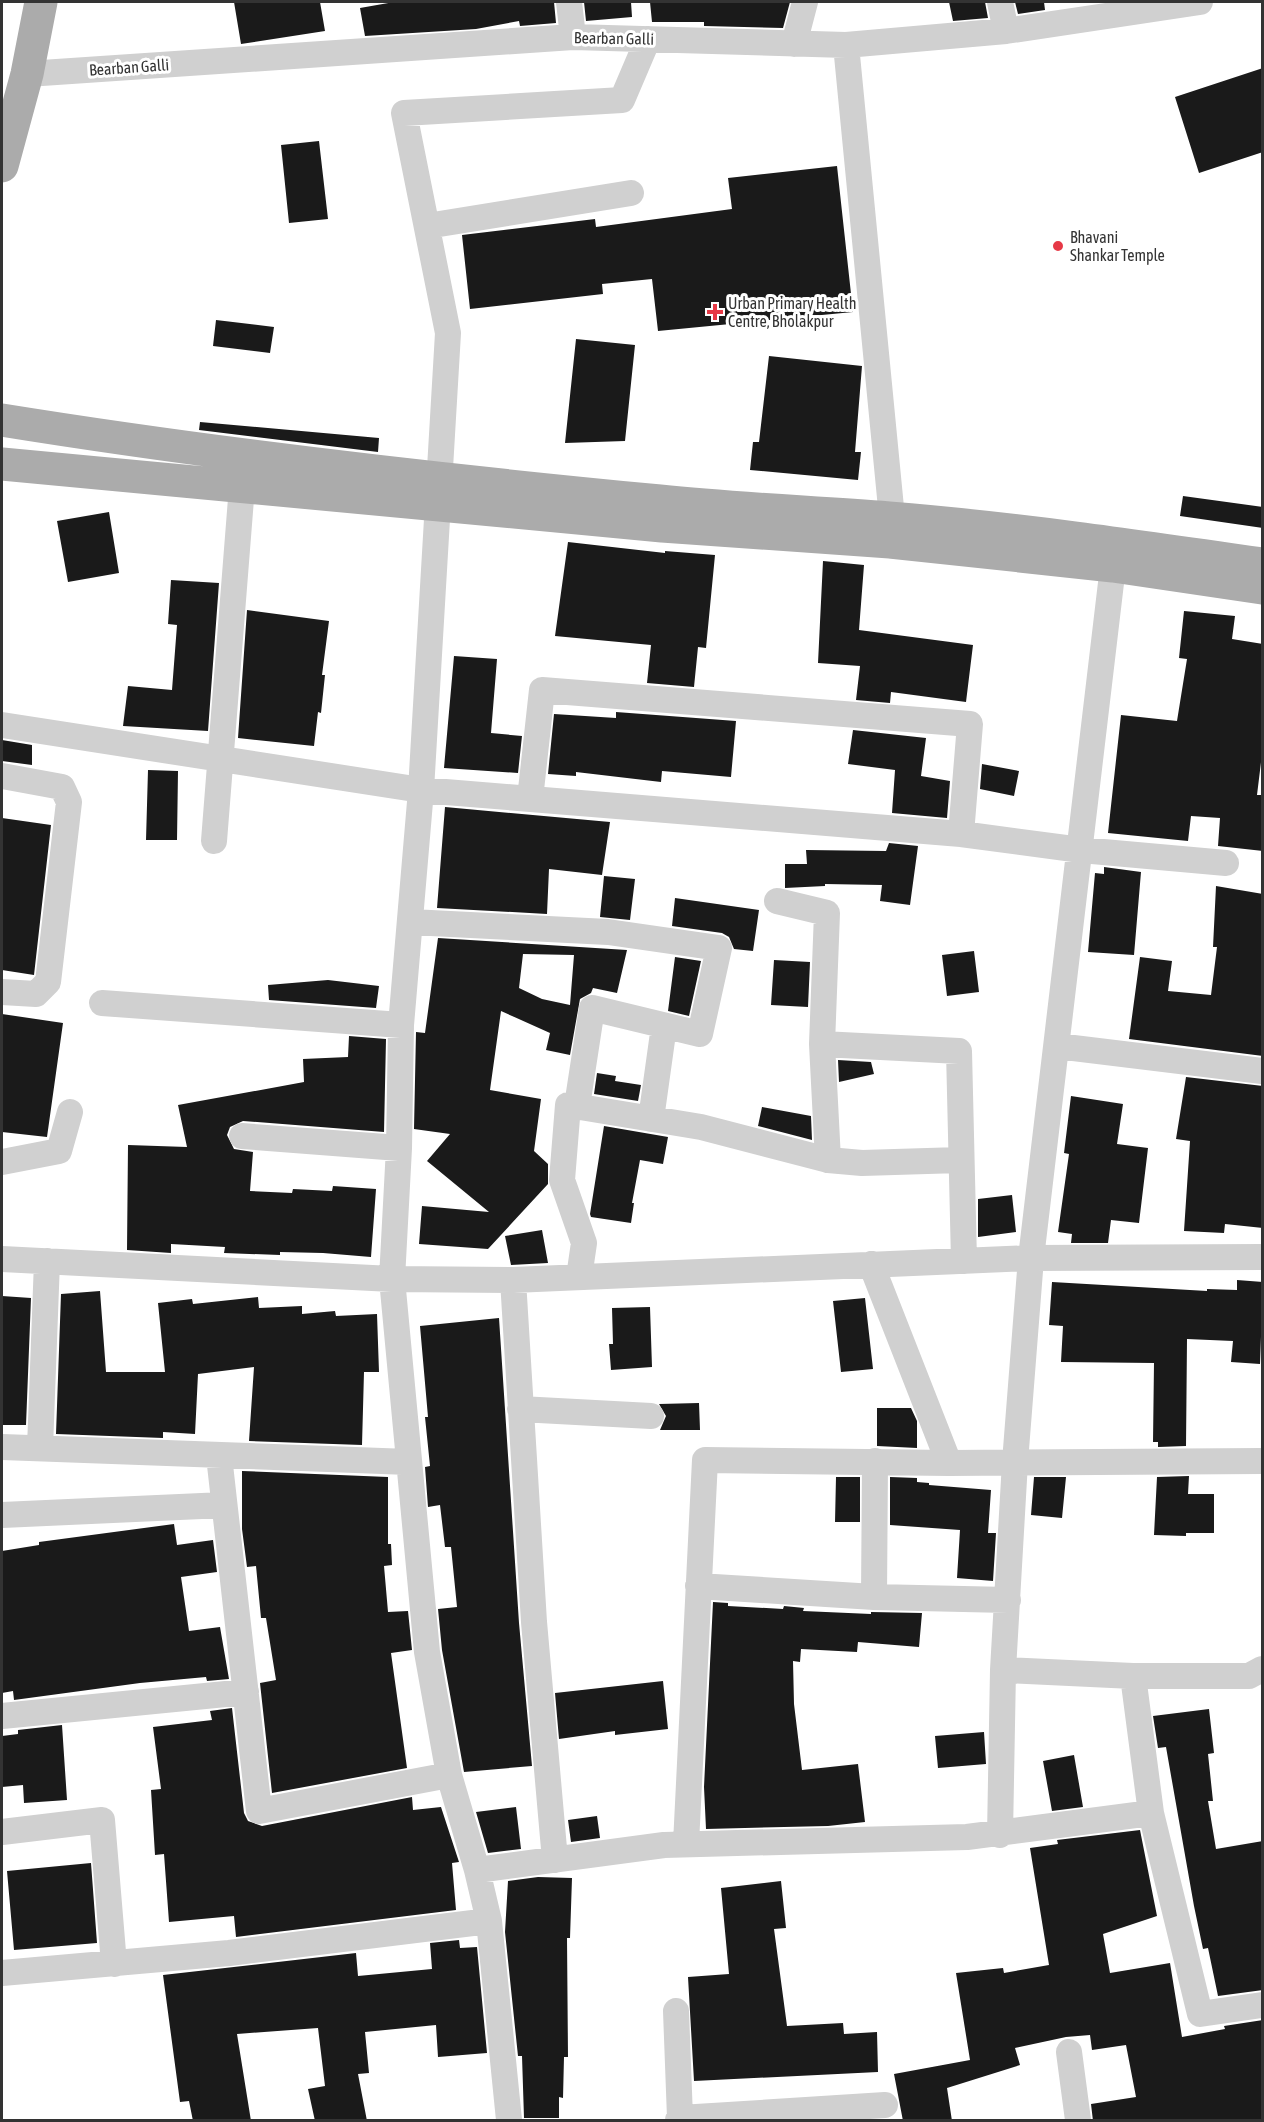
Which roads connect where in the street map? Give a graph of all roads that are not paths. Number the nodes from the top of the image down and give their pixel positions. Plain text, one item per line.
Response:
1 (41, 2) edge
2 (569, 2) edge
3 (805, 2) edge
4 (1000, 2) edge
5 (1200, 2) edge
6 (1006, 31) junction
7 (573, 37) junction
8 (648, 39) junction
9 (794, 44) junction
10 (846, 45) junction
11 (27, 74) junction
12 (2, 165) edge
13 (631, 193) dead end
14 (427, 226) junction
15 (2, 420) edge
16 (2, 464) edge
17 (242, 486) junction
18 (440, 491) junction
19 (892, 518) junction
20 (1263, 564) edge
21 (1113, 566) junction
22 (1263, 588) edge
23 (2, 725) edge
24 (218, 760) junction
25 (2, 776) edge
26 (421, 790) junction
27 (530, 799) junction
28 (961, 834) junction
29 (214, 841) dead end
30 (1081, 850) junction
31 (1227, 863) dead end
32 (777, 901) dead end
33 (411, 922) junction
34 (2, 992) edge
35 (102, 1003) dead end
36 (400, 1025) junction
37 (663, 1026) junction
38 (822, 1044) junction
39 (1057, 1046) junction
40 (1263, 1071) edge
41 (577, 1106) junction
42 (70, 1112) dead end
43 (651, 1119) junction
44 (242, 1136) dead end
45 (399, 1148) junction
46 (828, 1160) junction
47 (960, 1160) junction
48 (2, 1162) edge
49 (1263, 1257) edge
50 (1031, 1258) junction
51 (2, 1259) edge
52 (47, 1261) junction
53 (964, 1261) junction
54 (871, 1264) junction
55 (579, 1277) junction
56 (392, 1279) junction
57 (513, 1280) junction
58 (520, 1409) junction
59 (651, 1416) dead end
60 (2, 1447) edge
61 (40, 1448) junction
62 (219, 1456) junction
63 (875, 1461) junction
64 (1263, 1461) edge
65 (409, 1462) junction
66 (1015, 1462) junction
67 (949, 1463) junction
68 (225, 1505) junction
69 (2, 1515) edge
70 (698, 1586) junction
71 (874, 1597) junction
72 (1008, 1600) junction
73 (1263, 1669) edge
74 (1003, 1671) junction
75 (1133, 1676) junction
76 (246, 1692) junction
77 (2, 1716) edge
78 (449, 1775) junction
79 (1151, 1813) junction
80 (2, 1833) edge
81 (999, 1834) junction
82 (686, 1844) junction
83 (555, 1860) junction
84 (477, 1870) junction
85 (489, 1921) junction
86 (114, 1964) junction
87 (2, 1973) edge
88 (1263, 2006) edge
89 (676, 2011) dead end
90 (1069, 2052) dead end
91 (885, 2105) dead end
92 (679, 2119) edge
93 (509, 2121) edge
94 (1078, 2121) edge

1 - 11 main road
2 - 7 street
3 - 9 street
4 - 6 street
5 - 6 street, Bearban Galli
6 - 10 street, Bearban Galli
7 - 8 street, Bearban Galli
7 - 11 street, Bearban Galli
8 - 9 street, Bearban Galli
8 - 14 street
9 - 10 street, Bearban Galli
10 - 19 street
11 - 12 main road
13 - 14 street
14 - 18 street
15 - 18 main road
16 - 17 main road
17 - 18 main road
17 - 24 street
18 - 19 main road
18 - 21 main road
18 - 26 street
19 - 20 main road
21 - 22 main road
21 - 30 street
23 - 24 street
24 - 26 street
24 - 29 street
25 - 34 street
26 - 27 street
26 - 33 street
27 - 28 street
27 - 28 street
28 - 30 street
30 - 31 street
30 - 39 street
32 - 38 street
33 - 36 street
33 - 37 street
35 - 36 street
36 - 45 street
37 - 41 street
37 - 43 street
38 - 46 street
38 - 47 street
39 - 40 street
39 - 50 street
41 - 43 street
41 - 55 street
42 - 48 street
43 - 46 street
44 - 45 street
45 - 56 street
46 - 47 street
47 - 53 street
49 - 50 street
50 - 53 street
50 - 66 street
51 - 52 street
52 - 56 street
52 - 61 street
53 - 54 street
54 - 55 street
54 - 67 street
55 - 57 street
56 - 57 street
56 - 65 street
57 - 58 street
58 - 59 street
58 - 83 street
60 - 61 street
61 - 62 street
62 - 65 street
62 - 68 street
63 - 67 street
63 - 70 street
63 - 71 street
64 - 66 street
65 - 78 street
66 - 67 street
66 - 72 street
68 - 69 street
68 - 76 street
70 - 71 street
70 - 82 street
71 - 72 street
72 - 74 street
73 - 75 street
74 - 75 street
74 - 81 street
75 - 79 street
76 - 77 street
76 - 78 street
78 - 84 street
79 - 81 street
79 - 88 street
80 - 86 street
81 - 82 street
82 - 83 street
83 - 84 street
84 - 85 street
85 - 86 street
85 - 93 street
86 - 87 street
89 - 92 street
90 - 94 street
91 - 92 street

